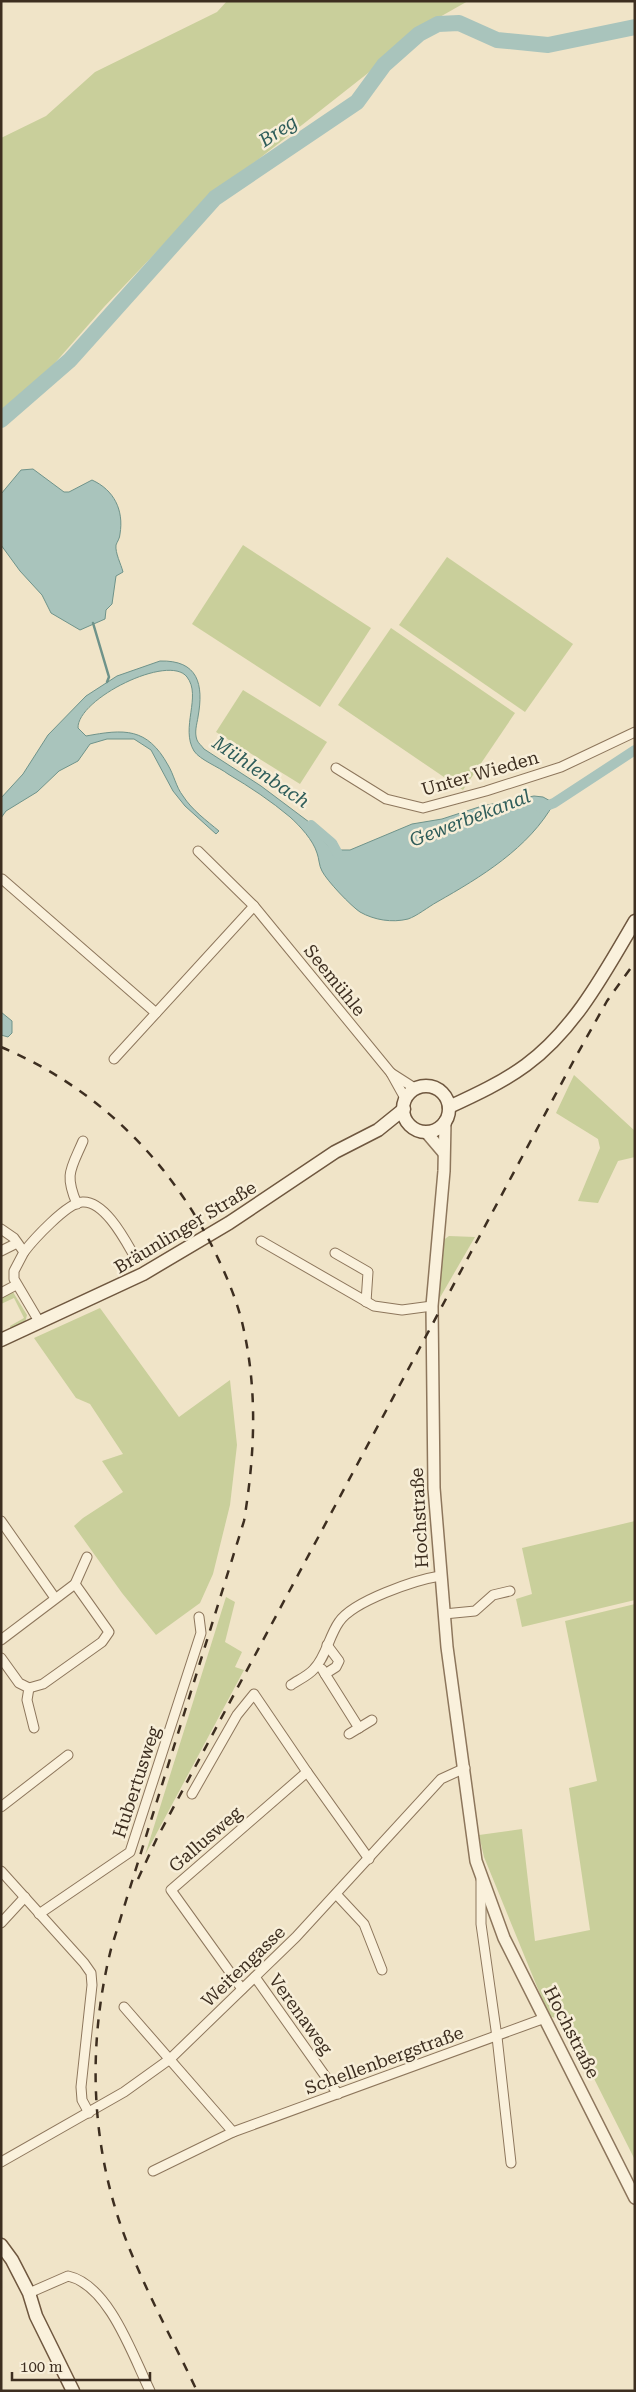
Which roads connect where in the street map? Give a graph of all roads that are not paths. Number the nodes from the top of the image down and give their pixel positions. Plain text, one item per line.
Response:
1 (635, 732) edge
2 (336, 768) dead end
3 (198, 851) dead end
4 (2, 879) edge
5 (254, 906) junction
6 (635, 921) edge
7 (156, 1013) junction
8 (114, 1059) dead end
9 (391, 1073) junction
10 (489, 1086) junction
11 (416, 1089) junction
12 (443, 1094) junction
13 (405, 1104) junction
14 (449, 1107) junction
15 (446, 1121) junction
16 (410, 1125) junction
17 (378, 1130) junction
18 (426, 1132) junction
19 (83, 1141) dead end
20 (444, 1152) junction
21 (76, 1204) junction
22 (1, 1229) edge
23 (261, 1241) dead end
24 (18, 1244) junction
25 (1, 1252) edge
26 (24, 1252) junction
27 (132, 1252) dead end
28 (335, 1253) dead end
29 (16, 1285) junction
30 (1, 1292) edge
31 (366, 1302) junction
32 (432, 1306) junction
33 (40, 1322) junction
34 (1, 1340) edge
35 (1, 1521) edge
36 (87, 1557) dead end
37 (440, 1576) junction
38 (75, 1584) junction
39 (510, 1591) dead end
40 (54, 1598) junction
41 (444, 1614) junction
42 (199, 1617) dead end
43 (1, 1640) edge
44 (327, 1645) junction
45 (1, 1658) edge
46 (318, 1663) junction
47 (325, 1674) junction
48 (291, 1685) dead end
49 (29, 1688) junction
50 (372, 1720) dead end
51 (34, 1728) dead end
52 (359, 1728) junction
53 (349, 1734) dead end
54 (68, 1755) dead end
55 (464, 1768) junction
56 (307, 1772) junction
57 (192, 1794) dead end
58 (1, 1807) edge
59 (369, 1859) junction
60 (1, 1871) edge
61 (481, 1880) junction
62 (336, 1894) junction
63 (25, 1897) junction
64 (39, 1914) junction
65 (1, 1923) edge
66 (382, 1970) dead end
67 (255, 1977) junction
68 (242, 1989) junction
69 (124, 2007) dead end
70 (545, 2018) junction
71 (497, 2037) junction
72 (170, 2059) junction
73 (338, 2094) junction
74 (89, 2113) junction
75 (233, 2132) junction
76 (1, 2162) edge
77 (510, 2164) dead end
78 (154, 2170) dead end
79 (635, 2198) edge
80 (1, 2245) edge
81 (29, 2293) junction
82 (73, 2391) edge
83 (150, 2391) edge

1 - 2 street, Unter Wieden
3 - 5 street, Seemühle
4 - 7 street
5 - 7 street
5 - 9 street, Seemühle
6 - 10 main road
7 - 8 street
9 - 11 street, Seemühle
9 - 13 street, Seemühle
10 - 12 main road
10 - 14 main road
11 - 12 main road
11 - 13 main road
12 - 14 main road
13 - 16 main road
13 - 17 main road, Bräunlinger Straße
14 - 15 main road
15 - 18 main road
15 - 20 street, Hochstraße
16 - 17 main road, Bräunlinger Straße
16 - 18 main road
17 - 33 main road, Bräunlinger Straße
18 - 20 street
19 - 21 street
20 - 32 street, Hochstraße
21 - 26 street
21 - 27 street
22 - 24 street
23 - 31 street
24 - 25 street
24 - 26 street
26 - 29 street
28 - 31 street
29 - 30 street
29 - 33 street
31 - 32 street
32 - 37 street, Hochstraße
33 - 34 main road, Bräunlinger Straße
35 - 40 street
36 - 38 street
37 - 41 street, Hochstraße
37 - 44 street
38 - 40 street
38 - 49 street
39 - 41 street
40 - 43 street
41 - 55 street, Hochstraße
42 - 64 street, Hubertusweg
44 - 46 street
44 - 47 street
45 - 49 street
46 - 47 street
46 - 48 street
47 - 52 street
49 - 51 street
50 - 52 street
52 - 53 street
54 - 58 street
55 - 59 street, Weitengasse
55 - 61 street, Hochstraße
56 - 57 street
56 - 59 street
56 - 68 street, Gallusweg
59 - 62 street, Weitengasse
60 - 63 street
61 - 70 street, Hochstraße
61 - 71 street, Hochstraße
62 - 66 street
62 - 67 street, Weitengasse
63 - 64 street
63 - 65 street
64 - 74 street
67 - 68 street, Weitengasse
67 - 73 street, Verenaweg
68 - 72 street, Weitengasse
69 - 72 street
70 - 71 street, Schellenbergstraße
70 - 79 street, Hochstraße
71 - 73 street, Schellenbergstraße
71 - 77 street, Hochstraße
72 - 74 street, Weitengasse
72 - 75 street
73 - 75 street, Schellenbergstraße
74 - 76 street, Weitengasse
75 - 78 street, Schellenbergstraße
80 - 81 main road
81 - 82 main road
81 - 83 street

